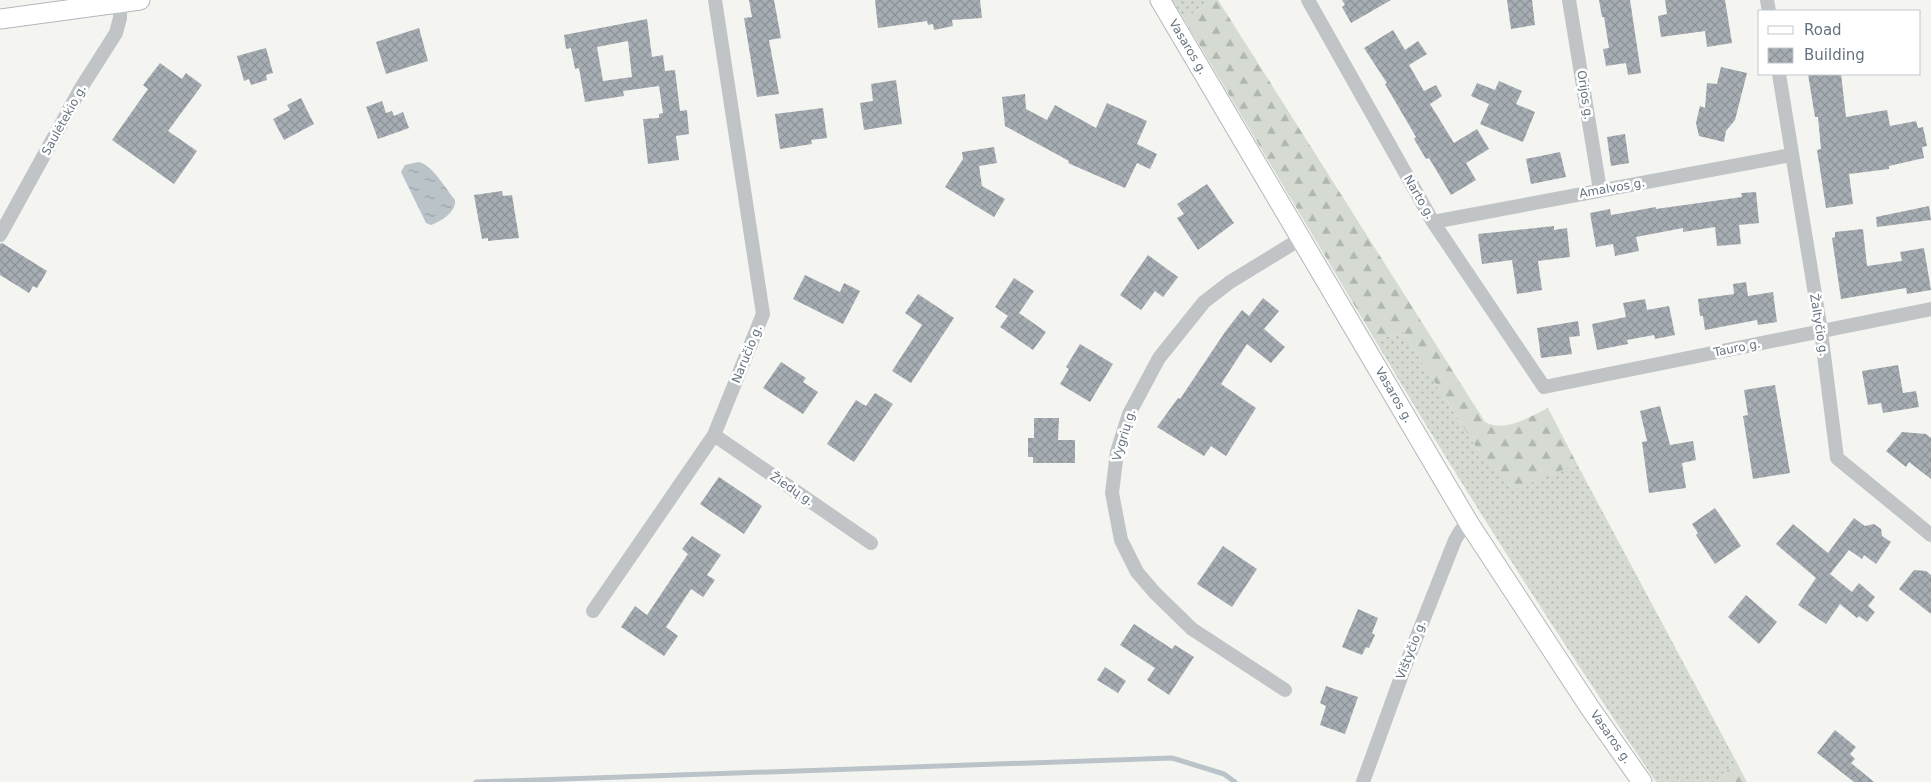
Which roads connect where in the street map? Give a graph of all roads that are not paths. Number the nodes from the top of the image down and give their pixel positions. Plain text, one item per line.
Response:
1 (140, 0) edge
2 (715, 0) edge
3 (1160, 0) edge
4 (1308, 0) edge
5 (1569, 0) edge
6 (120, 3) junction
7 (78, 4) edge
8 (0, 20) edge
9 (1779, 75) edge
10 (1791, 155) junction
11 (1600, 190) junction
12 (1433, 222) junction
13 (0, 235) edge
14 (1302, 238) junction
15 (1931, 309) edge
16 (1821, 331) junction
17 (1544, 387) joint
18 (714, 436) junction
19 (1470, 525) junction
20 (1931, 535) edge
21 (871, 543) dead end
22 (593, 611) dead end
23 (1285, 690) dead end
24 (1364, 782) edge
25 (1642, 782) edge

1 - 6 main road
2 - 18 street, Naručio g.
3 - 14 main road, Vasaros g.
4 - 12 street, Narto g.
5 - 11 street, Orijos g.
6 - 7 main road
6 - 13 street, Saulėtekio g.
7 - 8 main road
9 - 10 street, Žaltyčio g.
10 - 11 street, Amalvos g.
10 - 16 street, Žaltyčio g.
11 - 12 street, Amalvos g.
12 - 17 street, Narto g.
14 - 19 main road, Vasaros g.
14 - 23 street, Vygrių g.
15 - 16 street, Tauro g.
16 - 17 street, Tauro g.
16 - 20 street, Žaltyčio g.
18 - 21 street, Žiedų g.
18 - 22 street, Naručio g.
19 - 24 street, Vištyčio g.
19 - 25 main road, Vasaros g.

